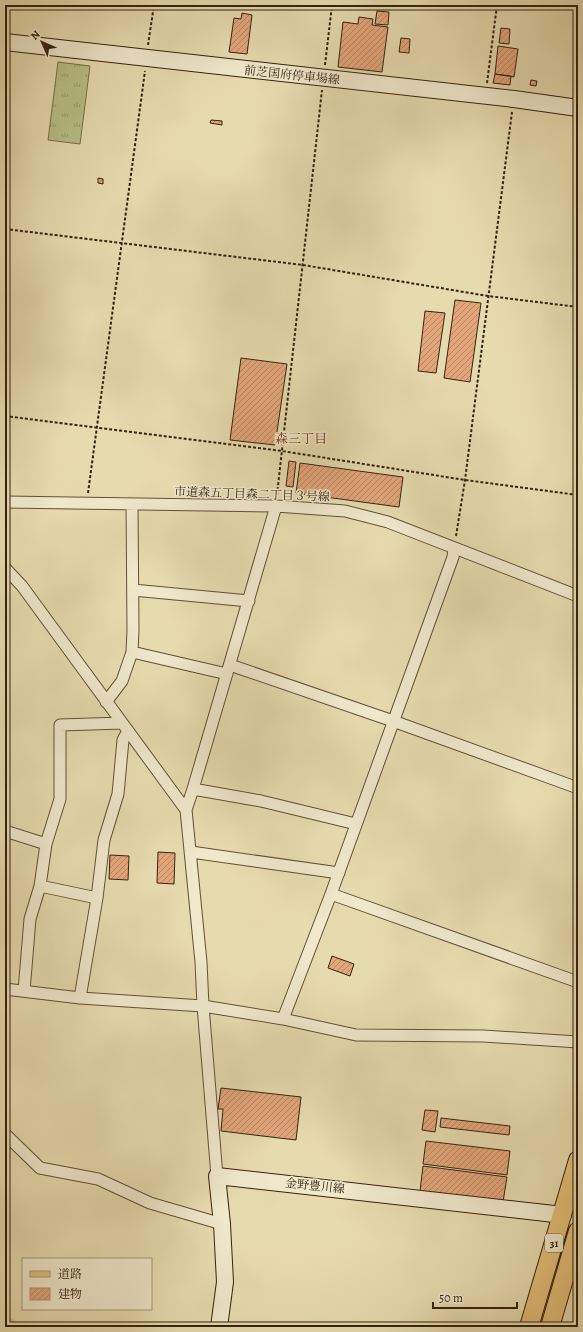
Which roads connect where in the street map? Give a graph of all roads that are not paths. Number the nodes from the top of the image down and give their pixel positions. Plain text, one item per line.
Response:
1 (5, 42) edge
2 (578, 108) edge
3 (5, 502) edge
4 (132, 504) junction
5 (276, 506) junction
6 (454, 548) junction
7 (5, 568) edge
8 (133, 590) junction
9 (578, 596) edge
10 (249, 601) junction
11 (132, 652) junction
12 (228, 669) junction
13 (106, 702) junction
14 (393, 721) junction
15 (125, 727) junction
16 (578, 788) edge
17 (194, 789) junction
18 (186, 810) junction
19 (356, 824) junction
20 (5, 831) edge
21 (46, 844) junction
22 (190, 852) junction
23 (339, 873) junction
24 (40, 886) junction
25 (331, 894) junction
26 (96, 898) junction
27 (578, 982) edge
28 (5, 989) edge
29 (24, 991) junction
30 (80, 998) junction
31 (203, 1006) junction
32 (283, 1019) junction
33 (578, 1042) edge
34 (5, 1134) edge
35 (578, 1160) edge
36 (217, 1176) junction
37 (563, 1215) junction
38 (222, 1224) junction
39 (578, 1230) edge
40 (5, 1322) edge
41 (6, 1327) edge
42 (219, 1327) edge
43 (529, 1327) edge
44 (550, 1327) edge

1 - 2 main road, 前芝国府停車場線
3 - 4 street, 市道森五丁目森二丁目３号線
4 - 5 street, 市道森五丁目森二丁目３号線
4 - 8 street
5 - 6 street, 市道森五丁目森二丁目３号線
5 - 10 street
6 - 9 street, 市道森五丁目森二丁目３号線
6 - 14 street
7 - 13 street
8 - 10 street
8 - 11 street
10 - 12 street
11 - 12 street
11 - 13 street
12 - 14 street
12 - 17 street
13 - 15 street
14 - 16 street
14 - 19 street
15 - 18 street
15 - 21 street
15 - 26 street
17 - 18 street
17 - 19 street
18 - 22 street
19 - 23 street
20 - 21 street
21 - 24 street
22 - 23 street
22 - 31 street
23 - 25 street
24 - 26 street
24 - 29 street
25 - 27 street
25 - 32 street
26 - 30 street
28 - 29 street
29 - 30 street
30 - 31 street
31 - 32 street
31 - 36 street
32 - 33 street
34 - 38 street
35 - 37 main road, 31
36 - 37 main road, 金野豊川線
36 - 38 main road
37 - 43 main road, 31
38 - 42 main road
39 - 44 main road, 31
40 - 41 street

